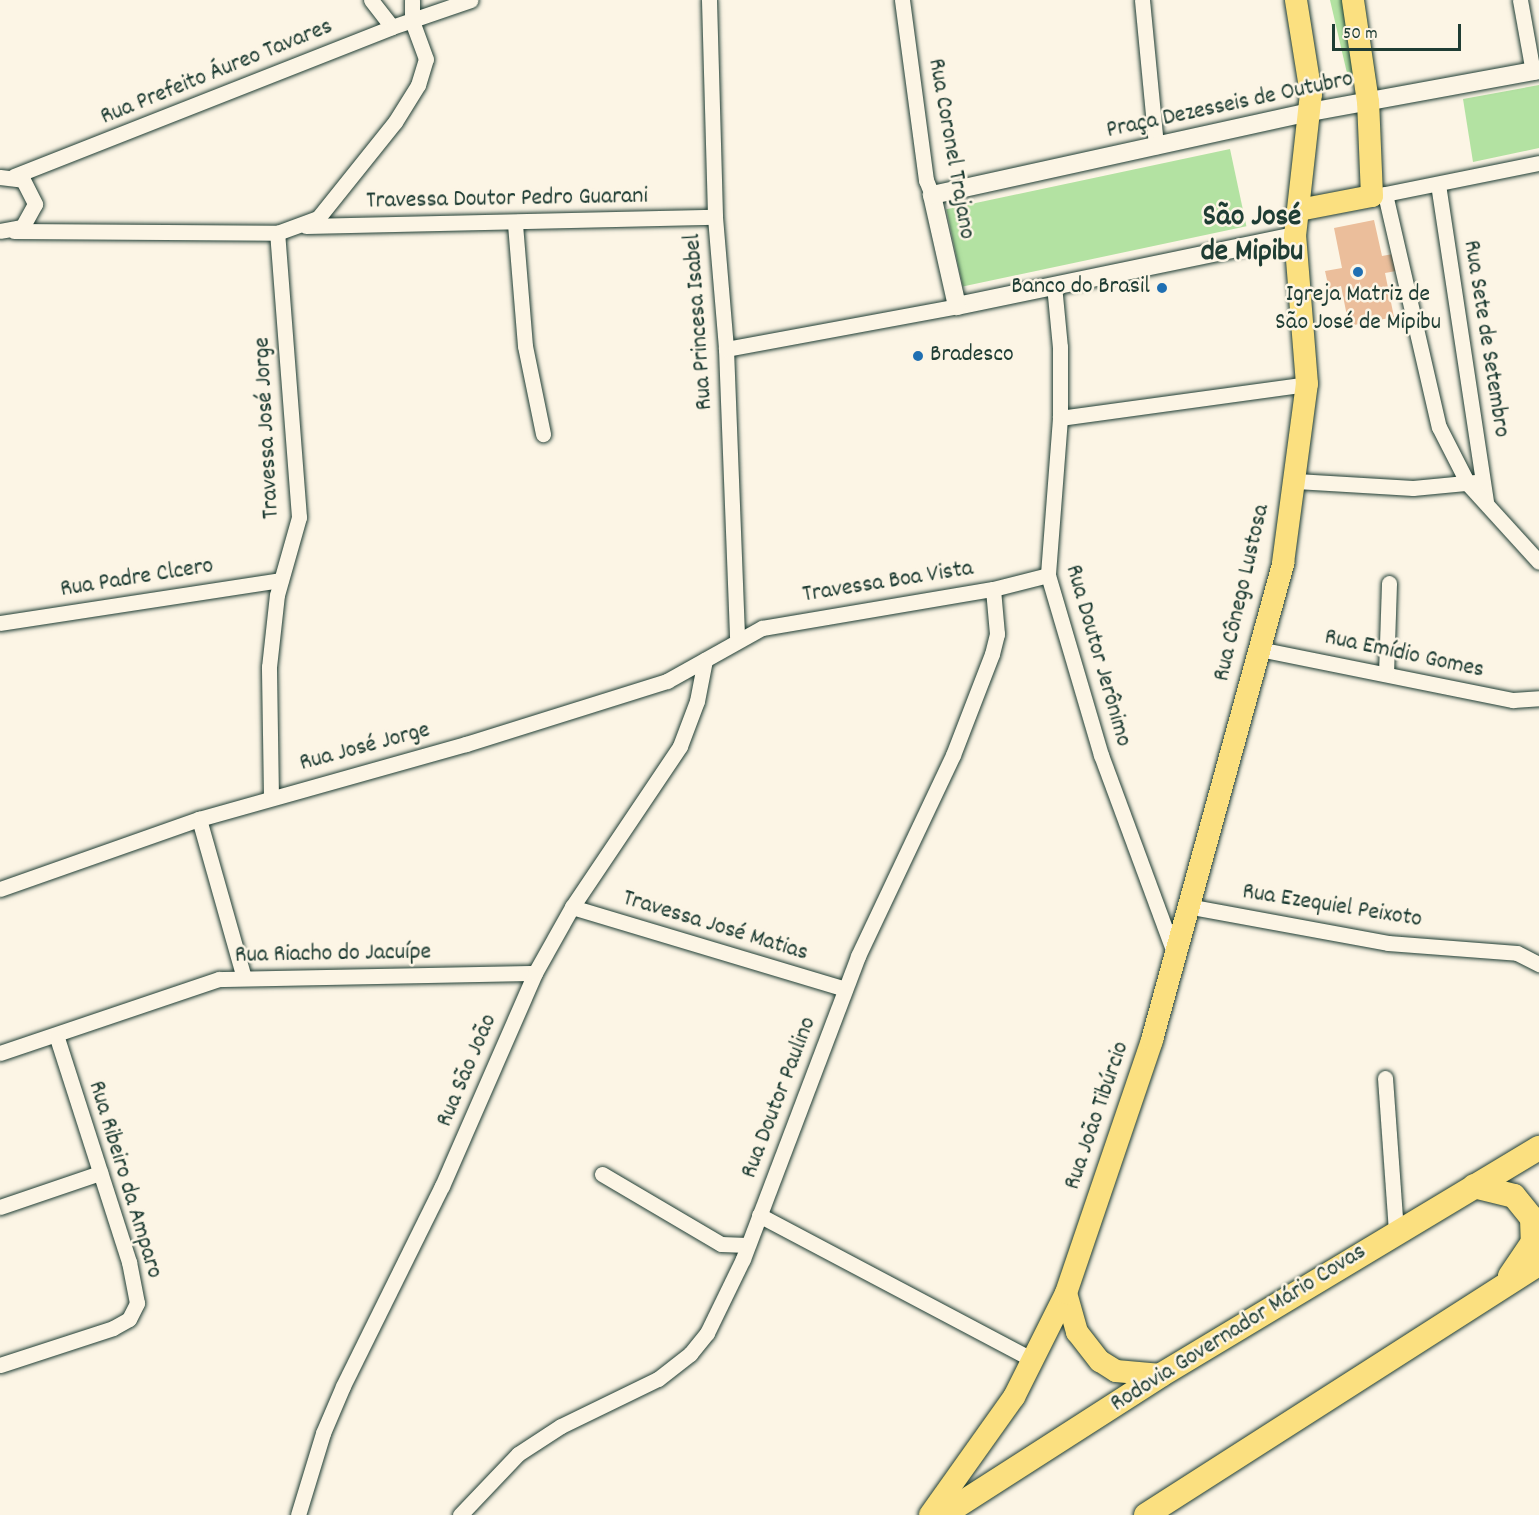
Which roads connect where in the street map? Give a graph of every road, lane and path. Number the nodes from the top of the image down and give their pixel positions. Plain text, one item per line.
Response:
1 (371, 0) edge
2 (412, 0) edge
3 (471, 0) edge
4 (709, 0) edge
5 (902, 0) edge
6 (1142, 0) edge
7 (1296, 0) edge
8 (1353, 0) edge
9 (1520, 0) edge
10 (412, 21) junction
11 (392, 27) junction
12 (1536, 71) edge
13 (1368, 102) junction
14 (1310, 112) junction
15 (1156, 146) junction
16 (1539, 163) edge
17 (5, 176) edge
18 (1438, 184) junction
19 (932, 195) junction
20 (1378, 195) junction
21 (1299, 210) junction
22 (715, 217) junction
23 (515, 224) junction
24 (300, 226) junction
25 (4, 231) edge
26 (277, 233) junction
27 (1295, 236) junction
28 (1054, 285) junction
29 (957, 306) junction
30 (726, 349) junction
31 (1308, 384) junction
32 (1060, 418) junction
33 (543, 434) dead end
34 (1484, 478) junction
35 (1296, 481) junction
36 (1468, 484) junction
37 (1486, 501) junction
38 (1539, 562) edge
39 (1048, 575) junction
40 (281, 580) junction
41 (1389, 583) dead end
42 (993, 590) junction
43 (0, 623) edge
44 (736, 640) junction
45 (1259, 649) junction
46 (705, 660) junction
47 (1386, 674) junction
48 (1539, 698) edge
49 (272, 797) junction
50 (199, 819) junction
51 (0, 888) edge
52 (1187, 906) junction
53 (572, 907) junction
54 (1175, 955) junction
55 (1539, 964) edge
56 (535, 973) junction
57 (243, 975) junction
58 (845, 989) junction
59 (56, 1035) junction
60 (0, 1053) edge
61 (1385, 1078) dead end
62 (1539, 1148) edge
63 (100, 1173) junction
64 (602, 1174) dead end
65 (1474, 1186) junction
66 (0, 1207) edge
67 (759, 1215) junction
68 (1396, 1232) junction
69 (747, 1245) junction
70 (1539, 1264) edge
71 (1501, 1287) junction
72 (1066, 1293) junction
73 (1035, 1362) junction
74 (0, 1365) edge
75 (1161, 1375) junction
76 (298, 1515) edge
77 (460, 1515) edge
78 (930, 1515) edge
79 (943, 1515) edge
80 (1146, 1515) edge

1 - 11 street
2 - 10 street
3 - 10 street, Rua Prefeito Áureo Tavares
4 - 22 street, Rua Princesa Isabel
5 - 19 street, Rua Coronel Trajano
6 - 15 street
7 - 14 main road, Rua Cônego Lustosa
8 - 13 main road
9 - 12 street
10 - 11 street, Rua Prefeito Áureo Tavares
10 - 24 street
11 - 17 street, Rua Prefeito Áureo Tavares
12 - 13 street, Praça Dezesseis de Outubro
13 - 14 street, Praça Dezesseis de Outubro
13 - 20 main road
14 - 15 street, Praça Dezesseis de Outubro
14 - 21 main road, Rua Cônego Lustosa
15 - 19 street, Praça Dezesseis de Outubro
16 - 18 street
17 - 25 street
18 - 20 street
18 - 34 street, Rua Sete de Setembro
19 - 29 street, Rua Coronel Trajano
20 - 21 main road
20 - 36 street
21 - 27 main road, Rua Cônego Lustosa
22 - 23 street, Travessa Doutor Pedro Guarani
22 - 30 street, Rua Princesa Isabel
23 - 24 street, Travessa Doutor Pedro Guarani
23 - 33 street
24 - 26 street
25 - 26 street
26 - 40 street, Travessa José Jorge
27 - 28 street
27 - 31 main road, Rua Cônego Lustosa
28 - 29 street
28 - 32 street, Rua Doutor Jerônimo
29 - 30 street
30 - 44 street, Rua Princesa Isabel
31 - 32 street
31 - 35 main road, Rua Cônego Lustosa
32 - 39 street, Rua Doutor Jerônimo
34 - 36 street
34 - 37 street, Rua Sete de Setembro
35 - 36 street
35 - 45 main road, Rua Cônego Lustosa
36 - 37 street
37 - 38 street
39 - 42 street, Travessa Boa Vista
39 - 54 street, Rua Doutor Jerônimo
40 - 43 street, Rua Padre Clcero
40 - 49 street, Travessa José Jorge
41 - 47 street
42 - 44 street, Travessa Boa Vista
42 - 58 street, Rua Doutor Paulino
44 - 46 street, Rua José Jorge
45 - 47 street, Rua Emídio Gomes
45 - 52 main road, Rua Cônego Lustosa
46 - 49 street, Rua José Jorge
46 - 53 street, Rua São João
47 - 48 street, Rua Emídio Gomes
49 - 50 street, Rua José Jorge
50 - 51 street, Rua José Jorge
50 - 57 street
52 - 54 main road, Rua Cônego Lustosa
52 - 55 street, Rua Ezequiel Peixoto
53 - 56 street, Rua São João
53 - 58 street, Travessa José Matias
54 - 72 main road, Rua João Tibúrcio
56 - 57 street, Rua Riacho do Jacuípe
56 - 76 street, Rua São João
57 - 59 street, Rua Riacho do Jacuípe
58 - 67 street, Rua Doutor Paulino
59 - 60 street, Rua Riacho do Jacuípe
59 - 63 street, Rua Ribeiro da Amparo
61 - 68 street
62 - 65 highway, Rodovia Governador Mário Covas
63 - 66 street
63 - 74 street, Rua Ribeiro da Amparo
64 - 69 street
65 - 68 highway, Rodovia Governador Mário Covas
65 - 71 highway
67 - 69 street, Rua Doutor Paulino
67 - 73 street
68 - 75 highway, Rodovia Governador Mário Covas
69 - 77 street, Rua Doutor Paulino
70 - 71 highway
71 - 80 highway
72 - 73 main road, Rua João Tibúrcio
72 - 75 main road
73 - 78 main road, Rua João Tibúrcio
75 - 79 highway, Rodovia Governador Mário Covas

